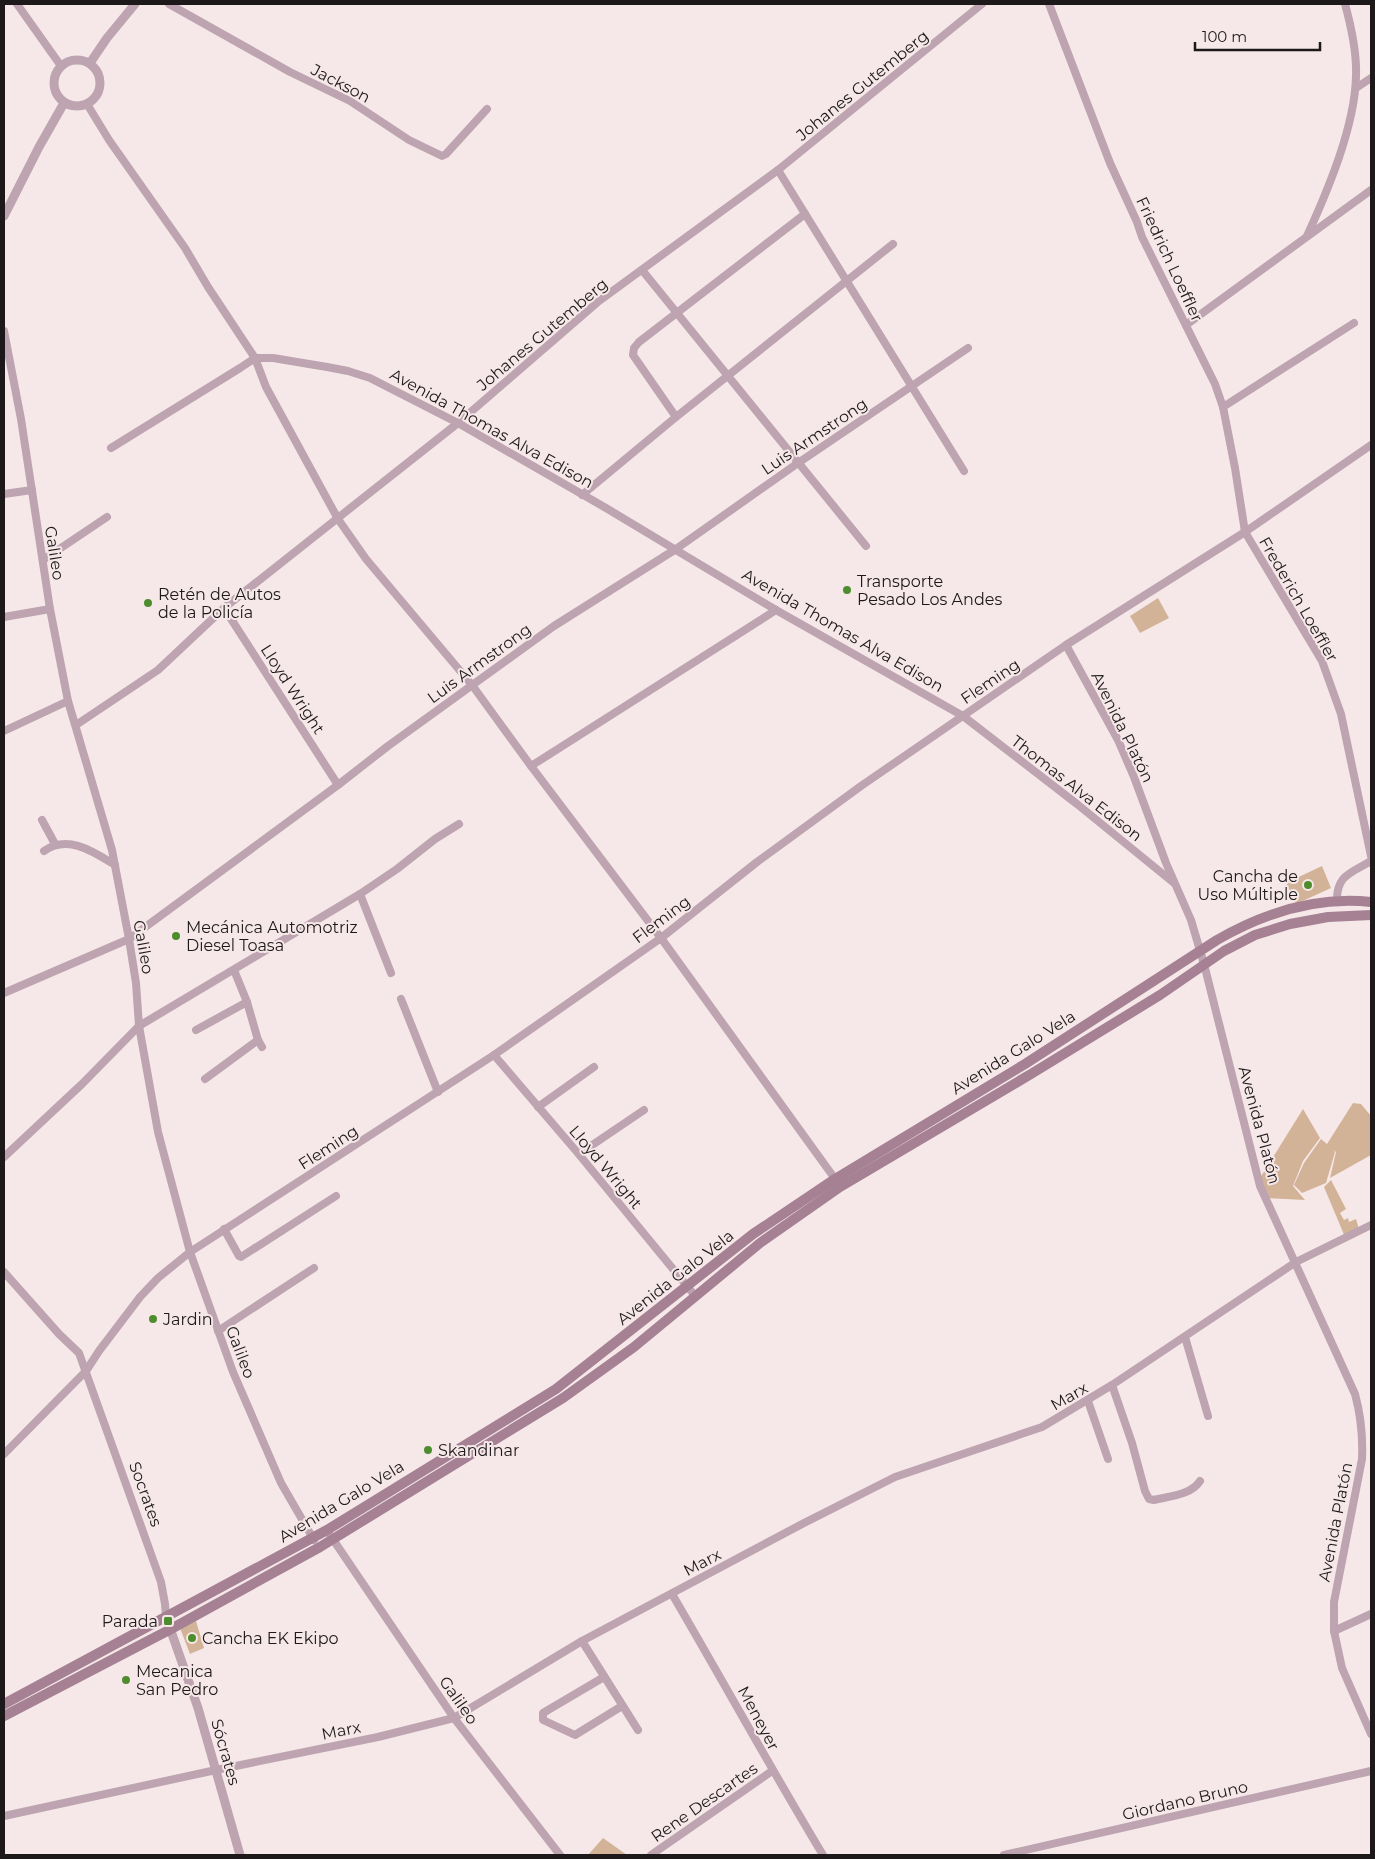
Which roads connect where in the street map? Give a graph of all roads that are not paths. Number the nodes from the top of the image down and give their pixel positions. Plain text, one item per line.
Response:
1 (17, 4) edge
2 (134, 4) edge
3 (169, 4) edge
4 (982, 4) edge
5 (1049, 4) edge
6 (1346, 4) edge
7 (90, 63) junction
8 (61, 66) junction
9 (1371, 78) edge
10 (1356, 88) junction
11 (64, 103) junction
12 (87, 104) junction
13 (487, 108) dead end
14 (778, 170) junction
15 (1371, 190) edge
16 (805, 214) junction
17 (4, 216) edge
18 (1307, 236) junction
19 (893, 244) dead end
20 (642, 270) junction
21 (847, 281) junction
22 (676, 314) junction
23 (1354, 323) dead end
24 (1186, 325) junction
25 (4, 331) edge
26 (968, 348) dead end
27 (254, 358) junction
28 (727, 376) junction
29 (912, 387) junction
30 (1223, 407) junction
31 (676, 417) junction
32 (458, 424) junction
33 (1371, 445) edge
34 (111, 448) dead end
35 (798, 463) junction
36 (964, 471) dead end
37 (32, 490) junction
38 (4, 494) edge
39 (582, 495) junction
40 (107, 517) dead end
41 (338, 519) junction
42 (1245, 532) junction
43 (866, 546) dead end
44 (676, 549) junction
45 (43, 560) junction
46 (224, 608) junction
47 (50, 609) junction
48 (776, 610) junction
49 (4, 616) edge
50 (1066, 645) junction
51 (472, 686) junction
52 (68, 701) junction
53 (963, 716) junction
54 (76, 725) junction
55 (4, 731) edge
56 (531, 766) junction
57 (338, 785) junction
58 (42, 820) dead end
59 (459, 824) dead end
60 (55, 844) junction
61 (44, 851) dead end
62 (1371, 856) edge
63 (1371, 861) edge
64 (115, 865) junction
65 (1174, 883) junction
66 (360, 894) junction
67 (1337, 902) junction
68 (1371, 902) edge
69 (1371, 915) edge
70 (129, 938) junction
71 (660, 938) junction
72 (1201, 951) junction
73 (1204, 964) junction
74 (234, 970) junction
75 (391, 973) dead end
76 (4, 993) edge
77 (400, 999) dead end
78 (247, 1002) junction
79 (139, 1026) junction
80 (196, 1030) dead end
81 (494, 1055) junction
82 (1025, 1064) junction
83 (594, 1067) dead end
84 (1031, 1074) junction
85 (205, 1079) dead end
86 (438, 1092) junction
87 (538, 1107) junction
88 (644, 1110) dead end
89 (579, 1154) junction
90 (4, 1157) edge
91 (837, 1183) junction
92 (336, 1196) dead end
93 (1371, 1225) edge
94 (224, 1229) junction
95 (190, 1252) junction
96 (1296, 1262) junction
97 (314, 1268) dead end
98 (4, 1272) edge
99 (687, 1287) junction
100 (696, 1297) junction
101 (218, 1331) junction
102 (1185, 1336) junction
103 (86, 1371) junction
104 (1112, 1385) junction
105 (556, 1389) junction
106 (563, 1398) junction
107 (1088, 1401) junction
108 (1208, 1416) dead end
109 (4, 1454) edge
110 (1108, 1458) dead end
111 (439, 1460) junction
112 (446, 1472) junction
113 (1200, 1481) dead end
114 (327, 1530) junction
115 (312, 1537) junction
116 (333, 1539) junction
117 (320, 1547) junction
118 (672, 1594) junction
119 (1371, 1614) edge
120 (166, 1617) junction
121 (171, 1629) junction
122 (1334, 1631) junction
123 (582, 1641) junction
124 (604, 1677) junction
125 (4, 1704) edge
126 (622, 1706) junction
127 (4, 1716) edge
128 (454, 1718) junction
129 (638, 1730) dead end
130 (1371, 1734) edge
131 (216, 1770) junction
132 (772, 1770) junction
133 (1371, 1771) edge
134 (4, 1816) edge
135 (1013, 1854) edge
136 (240, 1855) edge
137 (560, 1855) edge
138 (651, 1855) edge
139 (823, 1855) edge
140 (1004, 1855) edge

1 - 8 street
2 - 7 street
3 - 13 street, Jackson
4 - 14 street, Johanes Gutemberg
5 - 24 street, Friedrich Loeffler
6 - 10 street
7 - 8 street
7 - 12 street
8 - 11 street
9 - 10 street
10 - 18 street
11 - 12 street
11 - 17 street
12 - 27 street
14 - 16 street
14 - 20 street, Johanes Gutemberg
15 - 18 street
16 - 21 street
16 - 22 street
18 - 24 street
19 - 21 street
20 - 22 street
20 - 32 street, Johanes Gutemberg
21 - 28 street
21 - 29 street
22 - 28 street
22 - 31 street
23 - 30 street
24 - 30 street, Friedrich Loeffler
25 - 37 street, Galileo
26 - 29 street, Luis Armstrong
27 - 32 street, Avenida Thomas Alva Edison
27 - 34 street
27 - 41 street
28 - 31 street
28 - 35 street
29 - 35 street, Luis Armstrong
29 - 36 street
30 - 42 street, Friedrich Loeffler
31 - 39 street
32 - 39 street, Avenida Thomas Alva Edison
32 - 41 street, Johanes Gutemberg
33 - 42 street, Fleming
35 - 43 street
35 - 44 street, Luis Armstrong
37 - 38 street
37 - 45 street, Galileo
39 - 44 street, Avenida Thomas Alva Edison
40 - 45 street
41 - 46 street, Johanes Gutemberg
41 - 51 street
42 - 50 street, Fleming
42 - 62 street, Frederich Loeffler
44 - 48 street, Avenida Thomas Alva Edison
44 - 51 street, Luis Armstrong
45 - 47 street, Galileo
46 - 54 street, Johanes Gutemberg
46 - 57 street, Lloyd Wright
47 - 49 street
47 - 52 street, Galileo
48 - 53 street, Avenida Thomas Alva Edison
48 - 56 street
50 - 53 street, Fleming
50 - 65 street, Avenida Platón
51 - 56 street
51 - 57 street, Luis Armstrong
52 - 54 street, Galileo
52 - 55 street
53 - 65 street, Thomas Alva Edison
53 - 71 street, Fleming
54 - 64 street, Galileo
56 - 71 street
57 - 70 street, Luis Armstrong
58 - 60 street
59 - 66 street
60 - 61 street
60 - 64 street
63 - 67 street
64 - 70 street, Galileo
65 - 72 street, Avenida Platón
66 - 74 street
66 - 75 street
67 - 68 main road, Avenida Galo Vela
67 - 72 main road, Avenida Galo Vela
69 - 73 main road, Avenida Galo Vela
70 - 76 street, Luis Armstrong
70 - 79 street, Galileo
71 - 81 street, Fleming
71 - 91 street
72 - 73 street, Avenida Platón
72 - 82 main road, Avenida Galo Vela
73 - 84 main road, Avenida Galo Vela
73 - 96 street, Avenida Platón
74 - 78 street
74 - 79 street
77 - 86 street
78 - 80 street
78 - 85 street
79 - 90 street
79 - 95 street, Galileo
81 - 86 street, Fleming
81 - 87 street, Lloyd Wright
82 - 84 main road
82 - 91 main road, Avenida Galo Vela
83 - 87 street
84 - 91 main road, Avenida Galo Vela
86 - 94 street, Fleming
87 - 89 street, Lloyd Wright
88 - 89 street
89 - 99 street, Lloyd Wright
91 - 99 main road, Avenida Galo Vela
91 - 100 main road, Avenida Galo Vela
92 - 94 street
93 - 96 street, Marx
94 - 95 street, Fleming
95 - 101 street, Galileo
95 - 103 street, Fleming
96 - 102 street, Marx
96 - 122 street, Avenida Platón
97 - 101 street
98 - 103 street, Socrates
99 - 100 street, Lloyd Wright
99 - 105 main road, Avenida Galo Vela
100 - 106 main road, Avenida Galo Vela
101 - 115 street, Galileo
102 - 104 street, Marx
102 - 108 street
103 - 109 street, Fleming
103 - 120 street, Socrates
104 - 107 street, Marx
104 - 113 street
105 - 106 main road
105 - 111 main road, Avenida Galo Vela
106 - 112 main road, Avenida Galo Vela
107 - 110 street
107 - 118 street, Marx
111 - 112 main road
111 - 114 main road, Avenida Galo Vela
112 - 116 main road, Avenida Galo Vela
114 - 115 main road, Avenida Galo Vela
114 - 116 street, Galileo
115 - 117 street, Galileo
115 - 120 main road, Avenida Galo Vela
116 - 117 main road, Avenida Galo Vela
116 - 128 street, Galileo
117 - 121 main road, Avenida Galo Vela
118 - 123 street, Marx
118 - 132 street, Meneyer
119 - 122 street
120 - 121 street, Socrates
120 - 125 main road, Avenida Galo Vela
121 - 127 main road, Avenida Galo Vela
121 - 131 street, Sócrates
122 - 130 street, Avenida Platón
123 - 124 street
123 - 128 street, Marx
124 - 126 street
124 - 126 street
126 - 129 street
128 - 131 street, Marx
128 - 137 street, Galileo
131 - 134 street, Marx
131 - 136 street, Sócrates
132 - 138 street, Rene Descartes
132 - 139 street, Meneyer
133 - 135 street, Giordano Bruno
135 - 140 street, Giordano Bruno

